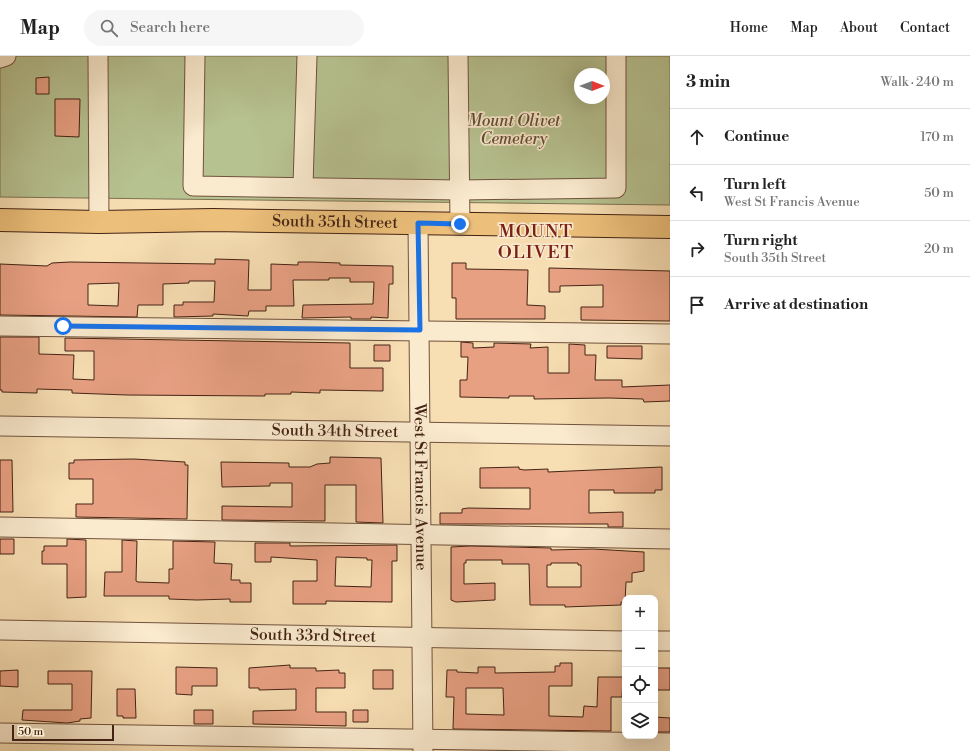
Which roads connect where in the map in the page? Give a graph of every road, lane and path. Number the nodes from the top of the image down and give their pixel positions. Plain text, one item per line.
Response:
1 (6, 56) edge
2 (98, 56) edge
3 (195, 56) edge
4 (307, 56) edge
5 (458, 56) edge
6 (616, 56) edge
7 (0, 58) edge
8 (302, 186) junction
9 (460, 190) junction
10 (0, 220) edge
11 (99, 222) junction
12 (418, 223) junction
13 (460, 224) junction
14 (670, 228) edge
15 (0, 326) edge
16 (420, 330) junction
17 (670, 334) edge
18 (0, 426) edge
19 (421, 432) junction
20 (670, 436) edge
21 (0, 527) edge
22 (422, 534) junction
23 (670, 539) edge
24 (0, 630) edge
25 (422, 637) junction
26 (622, 641) edge
27 (658, 641) edge
28 (670, 641) edge
29 (0, 732) edge
30 (670, 743) edge
31 (423, 746) edge

1 - 7 street
2 - 11 street
3 - 8 street
4 - 8 street
5 - 9 street
6 - 9 street
8 - 9 street
9 - 13 street
10 - 11 main road, South 35th Street
11 - 12 main road, South 35th Street
12 - 13 main road, South 35th Street
12 - 16 street, West St Francis Avenue
13 - 14 main road, South 35th Street
15 - 16 street
16 - 17 street
16 - 19 street, West St Francis Avenue
18 - 19 street, South 34th Street
19 - 20 street, South 34th Street
19 - 22 street, West St Francis Avenue
21 - 22 street
22 - 23 street
22 - 25 street, West St Francis Avenue
24 - 25 street, South 33rd Street
25 - 26 street, South 33rd Street
25 - 31 street, West St Francis Avenue
27 - 28 street
29 - 31 street
30 - 31 street

